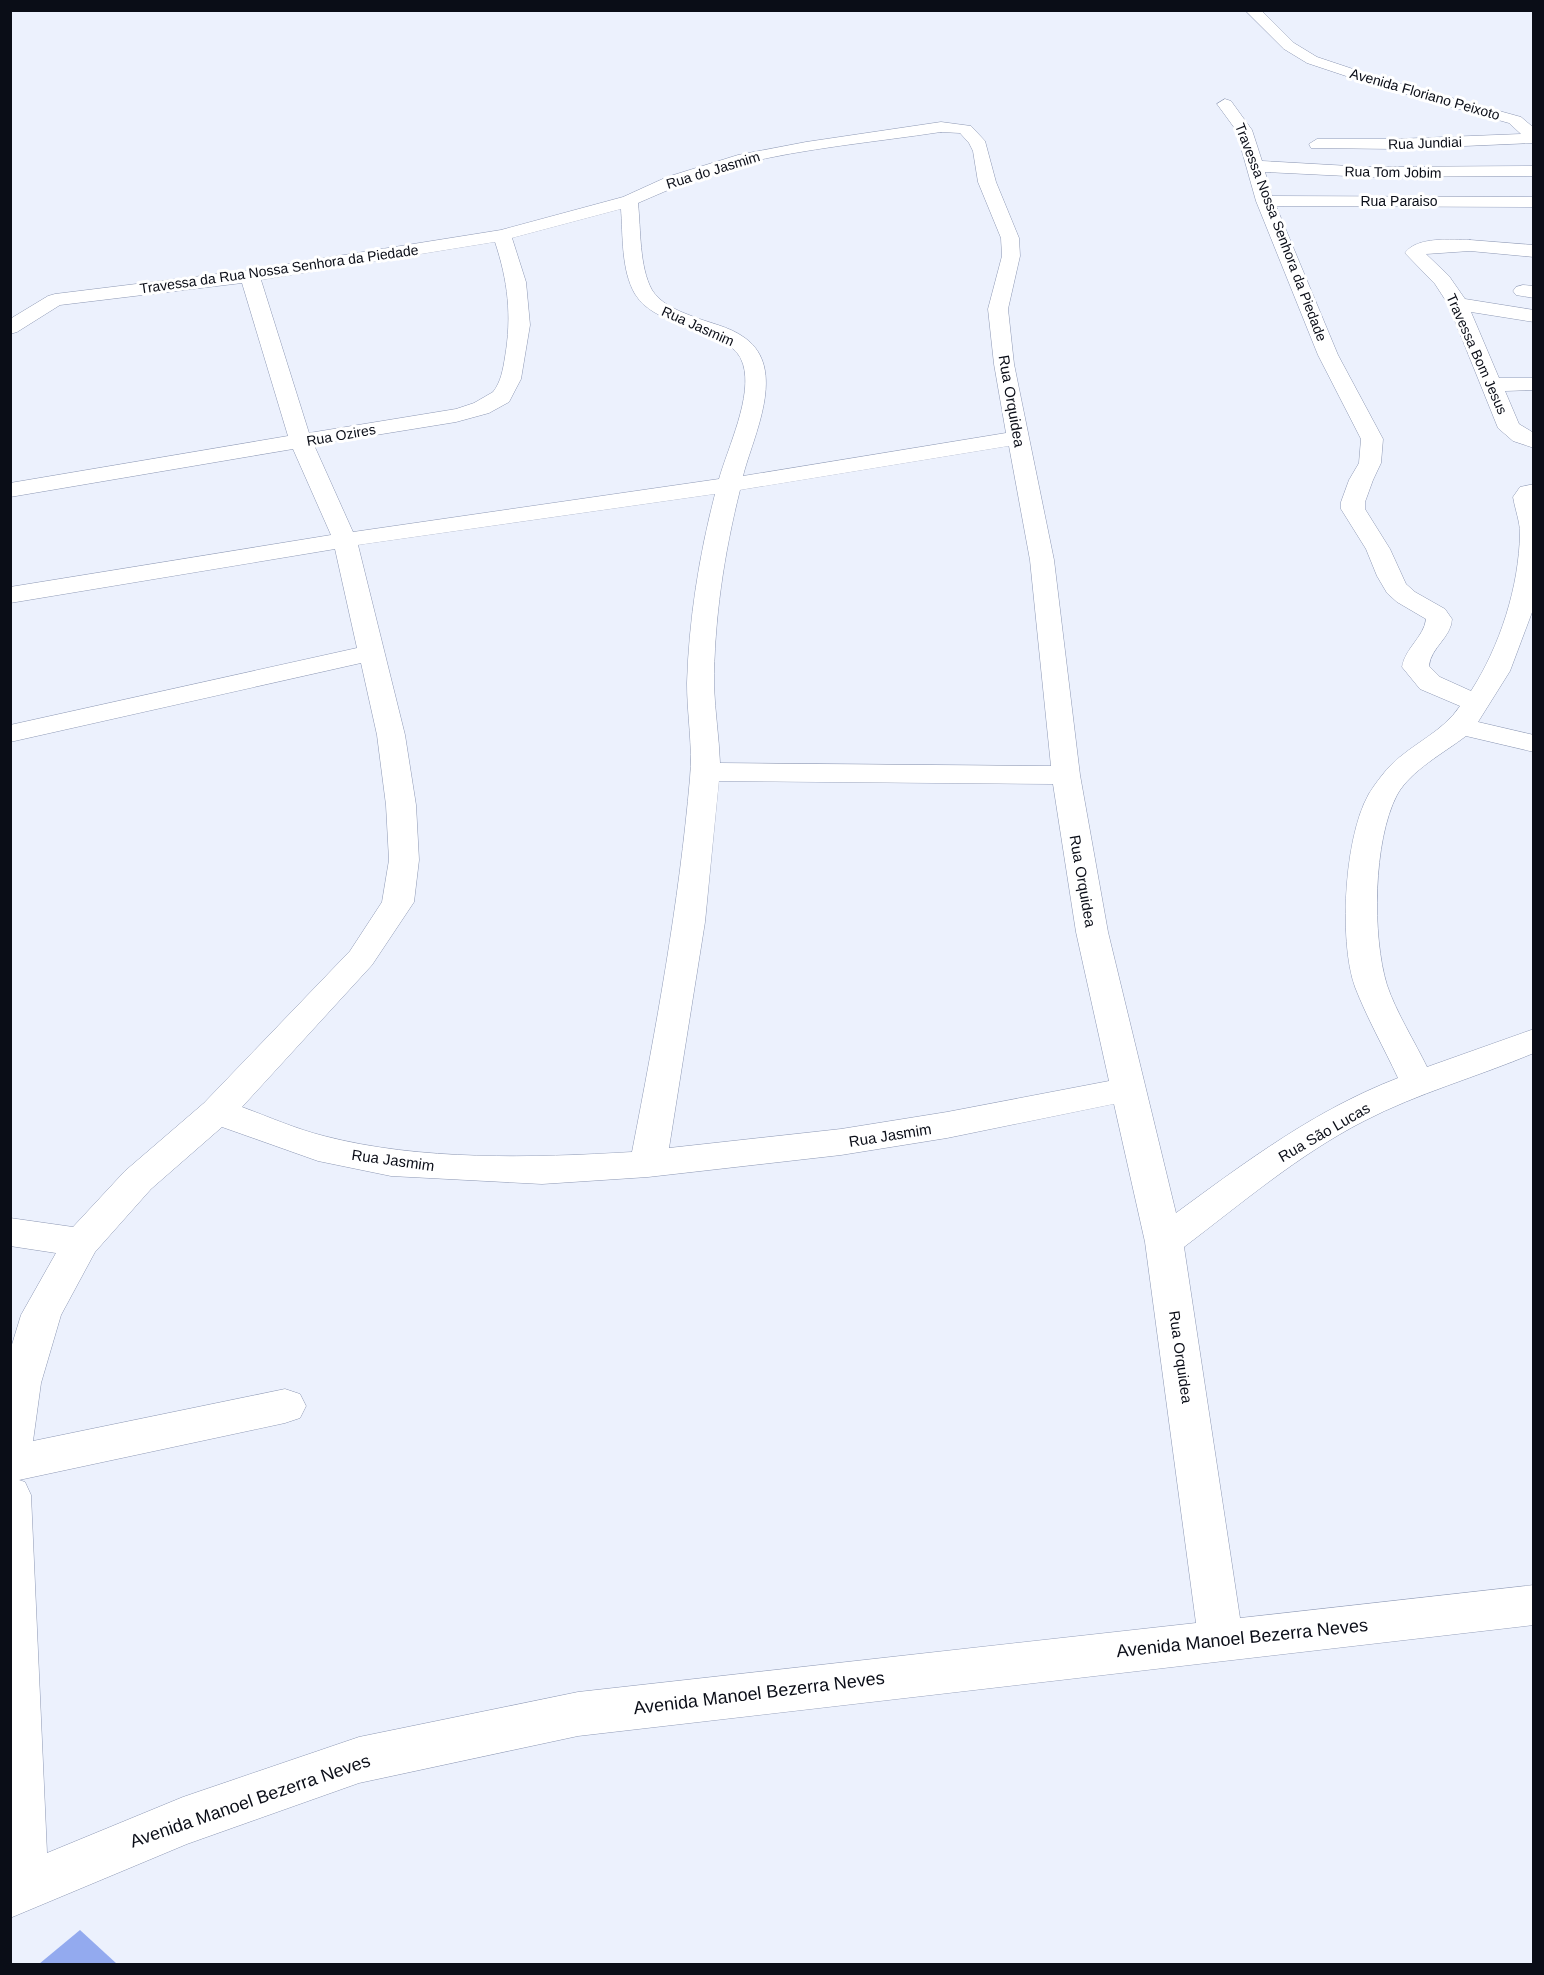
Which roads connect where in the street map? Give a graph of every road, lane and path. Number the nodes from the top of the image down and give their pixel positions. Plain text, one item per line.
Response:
1 (1252, 10) edge
2 (1225, 104) dead end
3 (1515, 120) junction
4 (1533, 122) edge
5 (965, 129) joint
6 (1533, 137) edge
7 (1317, 144) dead end
8 (1253, 166) junction
9 (1533, 171) edge
10 (628, 201) junction
11 (1265, 201) junction
12 (1401, 201) junction
13 (1511, 202) junction
14 (1533, 202) edge
15 (1416, 216) dead end
16 (1431, 231) dead end
17 (1528, 231) edge
18 (502, 235) junction
19 (1446, 246) junction
20 (1533, 250) edge
21 (250, 276) junction
22 (1458, 304) junction
23 (1533, 316) edge
24 (10, 328) edge
25 (1533, 384) edge
26 (1493, 386) junction
27 (1522, 429) edge
28 (1018, 438) junction
29 (301, 442) junction
30 (729, 485) junction
31 (10, 490) edge
32 (1531, 491) edge
33 (345, 540) junction
34 (10, 595) edge
35 (372, 653) junction
36 (1469, 714) junction
37 (10, 734) edge
38 (1533, 744) edge
39 (706, 772) junction
40 (1066, 775) junction
41 (1533, 1040) edge
42 (1418, 1084) junction
43 (1128, 1089) junction
44 (217, 1112) junction
45 (648, 1164) junction
46 (10, 1232) edge
47 (81, 1242) junction
48 (1164, 1242) junction
49 (285, 1406) dead end
50 (10, 1457) edge
51 (10, 1464) edge
52 (10, 1495) edge
53 (1533, 1605) edge
54 (1221, 1640) junction
55 (17, 1890) edge

1 - 3 street, Avenida Floriano Peixoto
2 - 8 street, Travessa Nossa Senhora da Piedade
3 - 4 street
3 - 6 street, Avenida Floriano Peixoto
5 - 10 street, Rua do Jasmim
5 - 28 street, Rua Orquidea
6 - 7 street, Rua Jundiai
8 - 9 street, Rua Tom Jobim
8 - 11 street, Travessa Nossa Senhora da Piedade
10 - 18 street, Rua do Jasmim
10 - 30 street, Rua Jasmim
11 - 12 street, Rua Paraiso
11 - 36 street, Travessa Nossa Senhora da Piedade
12 - 13 street, Rua Paraiso
12 - 15 street
13 - 14 street, Rua Paraiso
13 - 17 street
16 - 19 street
18 - 21 street, Travessa da Rua Nossa Senhora da Piedade
18 - 29 street, Rua Ozires
19 - 20 street
19 - 22 street, Travessa Bom Jesus
21 - 24 street, Travessa da Rua Nossa Senhora da Piedade
21 - 29 street
22 - 23 street
22 - 26 street, Travessa Bom Jesus
25 - 26 street
26 - 27 street, Travessa Bom Jesus
28 - 30 street
28 - 40 street, Rua Orquidea
29 - 31 street, Rua Ozires
29 - 33 street
30 - 33 street
30 - 39 street, Rua Jasmim
32 - 36 street
33 - 34 street
33 - 35 street
35 - 37 street
35 - 44 street
36 - 38 street
36 - 42 street
39 - 40 street
39 - 45 street, Rua Jasmim
40 - 43 street, Rua Orquidea
41 - 42 street, Rua São Lucas
42 - 48 street, Rua São Lucas
43 - 45 street, Rua Jasmim
43 - 48 street, Rua Orquidea
44 - 45 street, Rua Jasmim
44 - 47 street
46 - 47 street
47 - 50 street
48 - 54 street, Rua Orquidea
49 - 51 street
52 - 55 street
53 - 54 street, Avenida Manoel Bezerra Neves
54 - 55 street, Avenida Manoel Bezerra Neves

